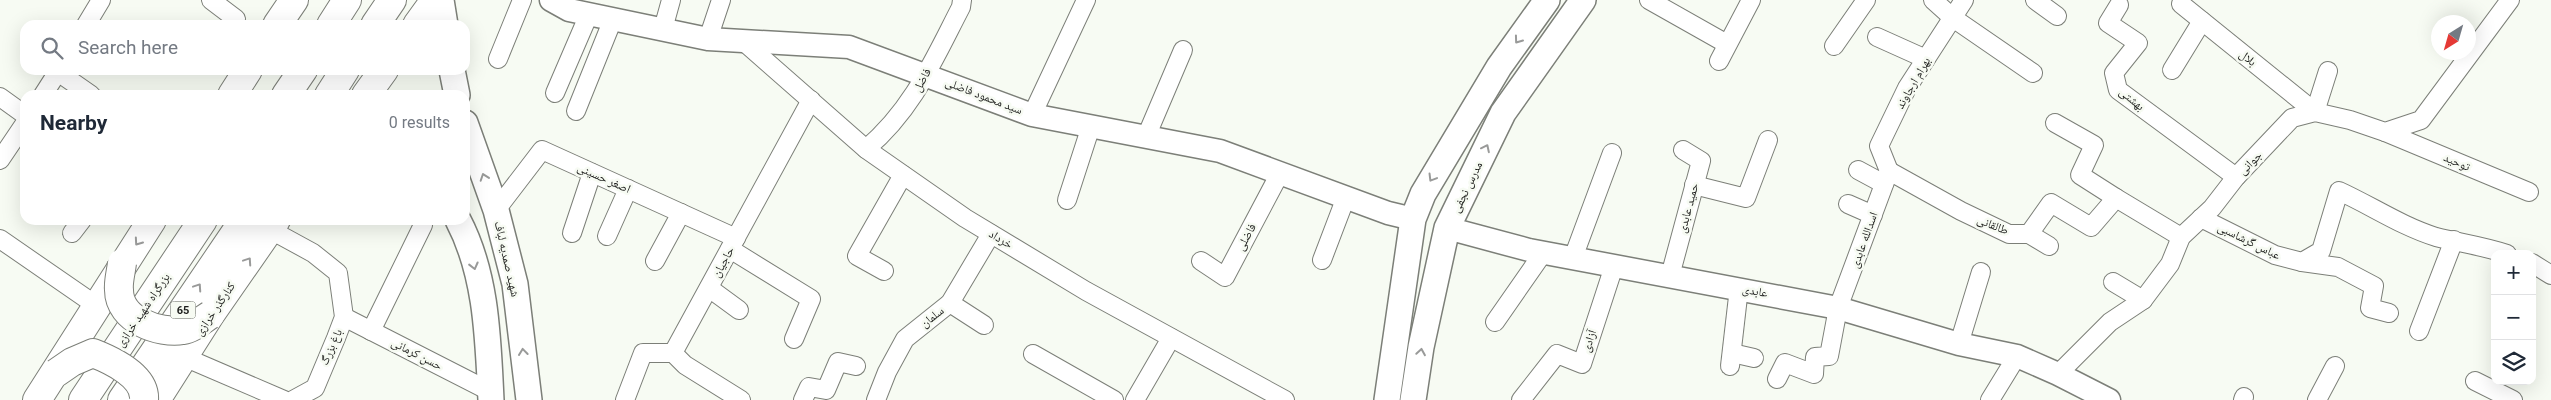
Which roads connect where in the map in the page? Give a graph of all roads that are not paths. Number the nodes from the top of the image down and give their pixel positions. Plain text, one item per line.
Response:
1 (101, 0) edge
2 (211, 0) edge
3 (294, 0) edge
4 (347, 0) edge
5 (392, 0) edge
6 (435, 0) edge
7 (440, 0) edge
8 (522, 0) edge
9 (551, 0) edge
10 (671, 0) edge
11 (721, 0) edge
12 (1086, 0) edge
13 (1547, 0) edge
14 (1583, 0) edge
15 (1648, 0) edge
16 (1751, 0) edge
17 (1866, 0) edge
18 (1933, 0) edge
19 (1964, 0) edge
20 (2035, 0) edge
21 (2510, 0) edge
22 (958, 2) edge
23 (2181, 4) dead end
24 (2120, 5) dead end
25 (589, 14) junction
26 (2057, 16) dead end
27 (1953, 18) junction
28 (236, 19) dead end
29 (613, 19) junction
30 (89, 20) edge
31 (280, 20) edge
32 (334, 20) edge
33 (379, 20) edge
34 (421, 20) edge
35 (444, 20) edge
36 (2202, 21) junction
37 (663, 29) junction
38 (1876, 37) dead end
39 (708, 38) junction
40 (744, 41) junction
41 (1727, 44) junction
42 (1834, 46) dead end
43 (1183, 50) dead end
44 (498, 59) dead end
45 (1926, 59) junction
46 (1719, 60) dead end
47 (2172, 70) dead end
48 (2328, 71) dead end
49 (926, 74) junction
50 (2033, 74) dead end
51 (56, 75) edge
52 (64, 75) edge
53 (245, 75) edge
54 (300, 75) edge
55 (342, 75) edge
56 (380, 75) edge
57 (453, 75) edge
58 (46, 90) edge
59 (84, 90) edge
60 (235, 90) edge
61 (289, 90) edge
62 (331, 90) edge
63 (370, 90) edge
64 (455, 90) edge
65 (555, 93) dead end
66 (0, 97) edge
67 (811, 100) junction
68 (20, 111) edge
69 (576, 111) dead end
70 (2315, 112) junction
71 (1032, 115) junction
72 (2055, 123) dead end
73 (1091, 126) junction
74 (20, 130) edge
75 (2385, 132) junction
76 (1146, 136) junction
77 (470, 137) edge
78 (1768, 140) dead end
79 (866, 149) junction
80 (1683, 150) dead end
81 (1612, 153) dead end
82 (0, 160) edge
83 (1858, 170) dead end
84 (592, 173) junction
85 (1280, 173) junction
86 (903, 175) junction
87 (2236, 177) junction
88 (1887, 178) junction
89 (1694, 186) junction
90 (628, 189) junction
91 (2528, 192) dead end
92 (1346, 197) junction
93 (2116, 198) junction
94 (1067, 200) dead end
95 (1848, 204) dead end
96 (496, 210) junction
97 (681, 213) junction
98 (1873, 215) junction
99 (2201, 218) junction
100 (1413, 219) junction
101 (149, 225) edge
102 (200, 225) edge
103 (241, 225) edge
104 (272, 225) edge
105 (274, 225) edge
106 (422, 225) dead end
107 (461, 225) edge
108 (1448, 228) junction
109 (572, 233) dead end
110 (991, 234) junction
111 (2030, 234) junction
112 (607, 236) dead end
113 (2181, 237) junction
114 (0, 239) edge
115 (2454, 240) junction
116 (733, 244) junction
117 (2049, 246) dead end
118 (2495, 250) edge
119 (1543, 253) junction
120 (1573, 258) junction
121 (1322, 260) dead end
122 (1201, 261) dead end
123 (655, 262) dead end
124 (2302, 262) junction
125 (122, 264) junction
126 (1614, 266) junction
127 (2536, 266) edge
128 (884, 271) dead end
129 (1981, 272) dead end
130 (2551, 275) edge
131 (1670, 276) junction
132 (2113, 282) dead end
133 (709, 288) junction
134 (1739, 288) junction
135 (2143, 300) junction
136 (950, 303) junction
137 (97, 306) junction
138 (1838, 308) junction
139 (739, 310) dead end
140 (2389, 313) dead end
141 (210, 315) junction
142 (344, 317) junction
143 (1495, 322) dead end
144 (984, 325) dead end
145 (371, 331) junction
146 (2419, 331) dead end
147 (1171, 338) junction
148 (794, 339) dead end
149 (1959, 344) junction
150 (673, 353) junction
151 (1033, 354) dead end
152 (2017, 356) junction
153 (184, 357) junction
154 (1754, 358) dead end
155 (856, 366) dead end
156 (2335, 366) dead end
157 (56, 373) junction
158 (2058, 374) junction
159 (1777, 379) dead end
160 (2475, 381) dead end
161 (491, 396) edge
162 (302, 398) edge
163 (532, 399) edge
164 (37, 400) edge
165 (83, 400) edge
166 (122, 400) edge
167 (144, 400) edge
168 (156, 400) edge
169 (284, 400) edge
170 (625, 400) edge
171 (739, 400) edge
172 (803, 400) edge
173 (876, 400) edge
174 (1114, 400) edge
175 (1136, 400) edge
176 (1285, 400) edge
177 (1387, 400) edge
178 (1413, 400) edge
179 (1522, 400) edge
180 (1990, 400) edge
181 (2109, 400) edge
182 (2317, 400) edge
183 (2513, 400) edge

1 - 30 street
2 - 28 street
3 - 31 main road
4 - 32 main road
5 - 33 main road
6 - 34 main road
7 - 35 main road
8 - 44 street
9 - 25 street, سید محمود فاضلی
10 - 37 street
11 - 39 street
12 - 71 street
13 -> 100 main road
108 -> 14 main road, مدرس نجفی
15 - 41 street
16 - 41 street
17 - 42 street
18 - 27 street
19 - 27 street, بهرام ارجاوند
20 - 26 street
21 - 75 street
22 - 49 street, فاضل
23 - 36 street, بلال
24 - 87 street, بهشتی
25 - 29 street, سید محمود فاضلی
25 - 65 street
27 - 45 street, بهرام ارجاوند
27 - 50 street
29 - 37 street, سید محمود فاضلی
29 - 69 street
36 - 47 street
36 - 70 street, بلال
37 - 39 street, سید محمود فاضلی
38 - 45 street
39 - 40 street, سید محمود فاضلی
40 - 49 street, سید محمود فاضلی
40 - 67 street, خرداد
41 - 46 street
43 - 76 street
45 - 88 street, بهرام ارجاوند
48 - 70 street
49 - 71 street, سید محمود فاضلی
49 - 79 street, فاضل
51 - 58 street
52 - 59 street
53 - 60 main road
54 - 61 main road
55 - 62 main road
56 - 63 main road
57 - 64 main road
66 - 68 street
67 - 79 street, خرداد
67 - 116 street, حاجیان
70 - 75 street, جوانی
70 - 87 street, جوانی
71 - 73 street, سید محمود فاضلی
72 - 93 street
73 - 76 street, سید محمود فاضلی
73 - 94 street
74 - 82 street
75 - 91 street, توحید
76 - 85 street, سید محمود فاضلی
96 -> 77 main road, شهید صمدیه لباف
78 - 89 street
79 - 86 street, خرداد
80 - 89 street, حمید عابدی
81 - 120 street
83 - 88 street, طالقانی
84 - 90 street, اصغر حسینی
84 - 96 street, اصغر حسینی
84 - 109 street
85 - 92 street, سید محمود فاضلی
85 - 122 street, فاضلی
86 - 110 street, خرداد
86 - 128 street
87 - 99 street, جوانی
88 - 98 street, اسدالله عابدی
88 - 111 street, طالقانی
89 - 131 street, حمید عابدی
90 - 97 street, اصغر حسینی
90 - 112 street
92 - 100 street, سید محمود فاضلی
92 - 121 street
93 - 111 street
93 - 113 street
95 - 98 street
163 -> 96 main road, شهید صمدیه لباف
97 - 116 street, اصغر حسینی
97 - 123 street
98 - 138 street, اسدالله عابدی
99 - 113 street, جوانی
99 - 124 street, عباس گرشاسبی
100 - 177 main road
101 -> 125 main road
102 - 165 main road, بزرگراه شهید خرازی / 65
166 -> 103 main road, 65
141 -> 104 main road, کنارگذر خرازی
105 - 142 street, باغ بزرگ
106 - 145 street
107 -> 161 main road
108 - 119 street, عابدی
178 -> 108 main road, مدرس نجفی
110 - 136 street, سلمان
110 - 147 street, خرداد
111 - 117 street
113 - 135 street, جوانی
114 - 137 street
115 - 118 street
115 - 124 street
115 - 146 street
116 - 133 street, حاجیان
116 - 148 street, اصغر حسینی
119 - 120 street, عابدی
119 - 143 street
120 - 126 street, عابدی
124 - 140 street, عباس گرشاسبی
125 - 137 main road
125 - 141 main road, bridge
126 - 131 street, عابدی
126 - 179 street, آزادی
127 - 130 street
129 - 149 street
131 - 134 street, عابدی
132 - 135 street
133 - 139 street
133 - 150 street, حاجیان
134 - 138 street, عابدی
134 - 154 street
135 - 158 street, جوانی
136 - 144 street
136 - 173 street, سلمان
137 - 157 main road
138 - 149 street, عابدی
138 - 159 street, اسدالله عابدی
141 - 153 main road, کنارگذر خرازی
142 - 145 street, حسن کرمانی
142 - 162 street, باغ بزرگ
145 - 161 street, حسن کرمانی
147 - 175 street
147 - 176 street, خرداد
149 - 152 street, عابدی
150 - 170 street
150 - 171 street
151 - 174 street
152 - 158 street, عابدی
152 - 180 street
153 - 168 main road, کنارگذر خرازی
153 - 169 street
155 - 172 street
156 - 182 street
157 - 164 main road
157 - 167 main road, bridge
158 - 181 street
160 - 183 street

